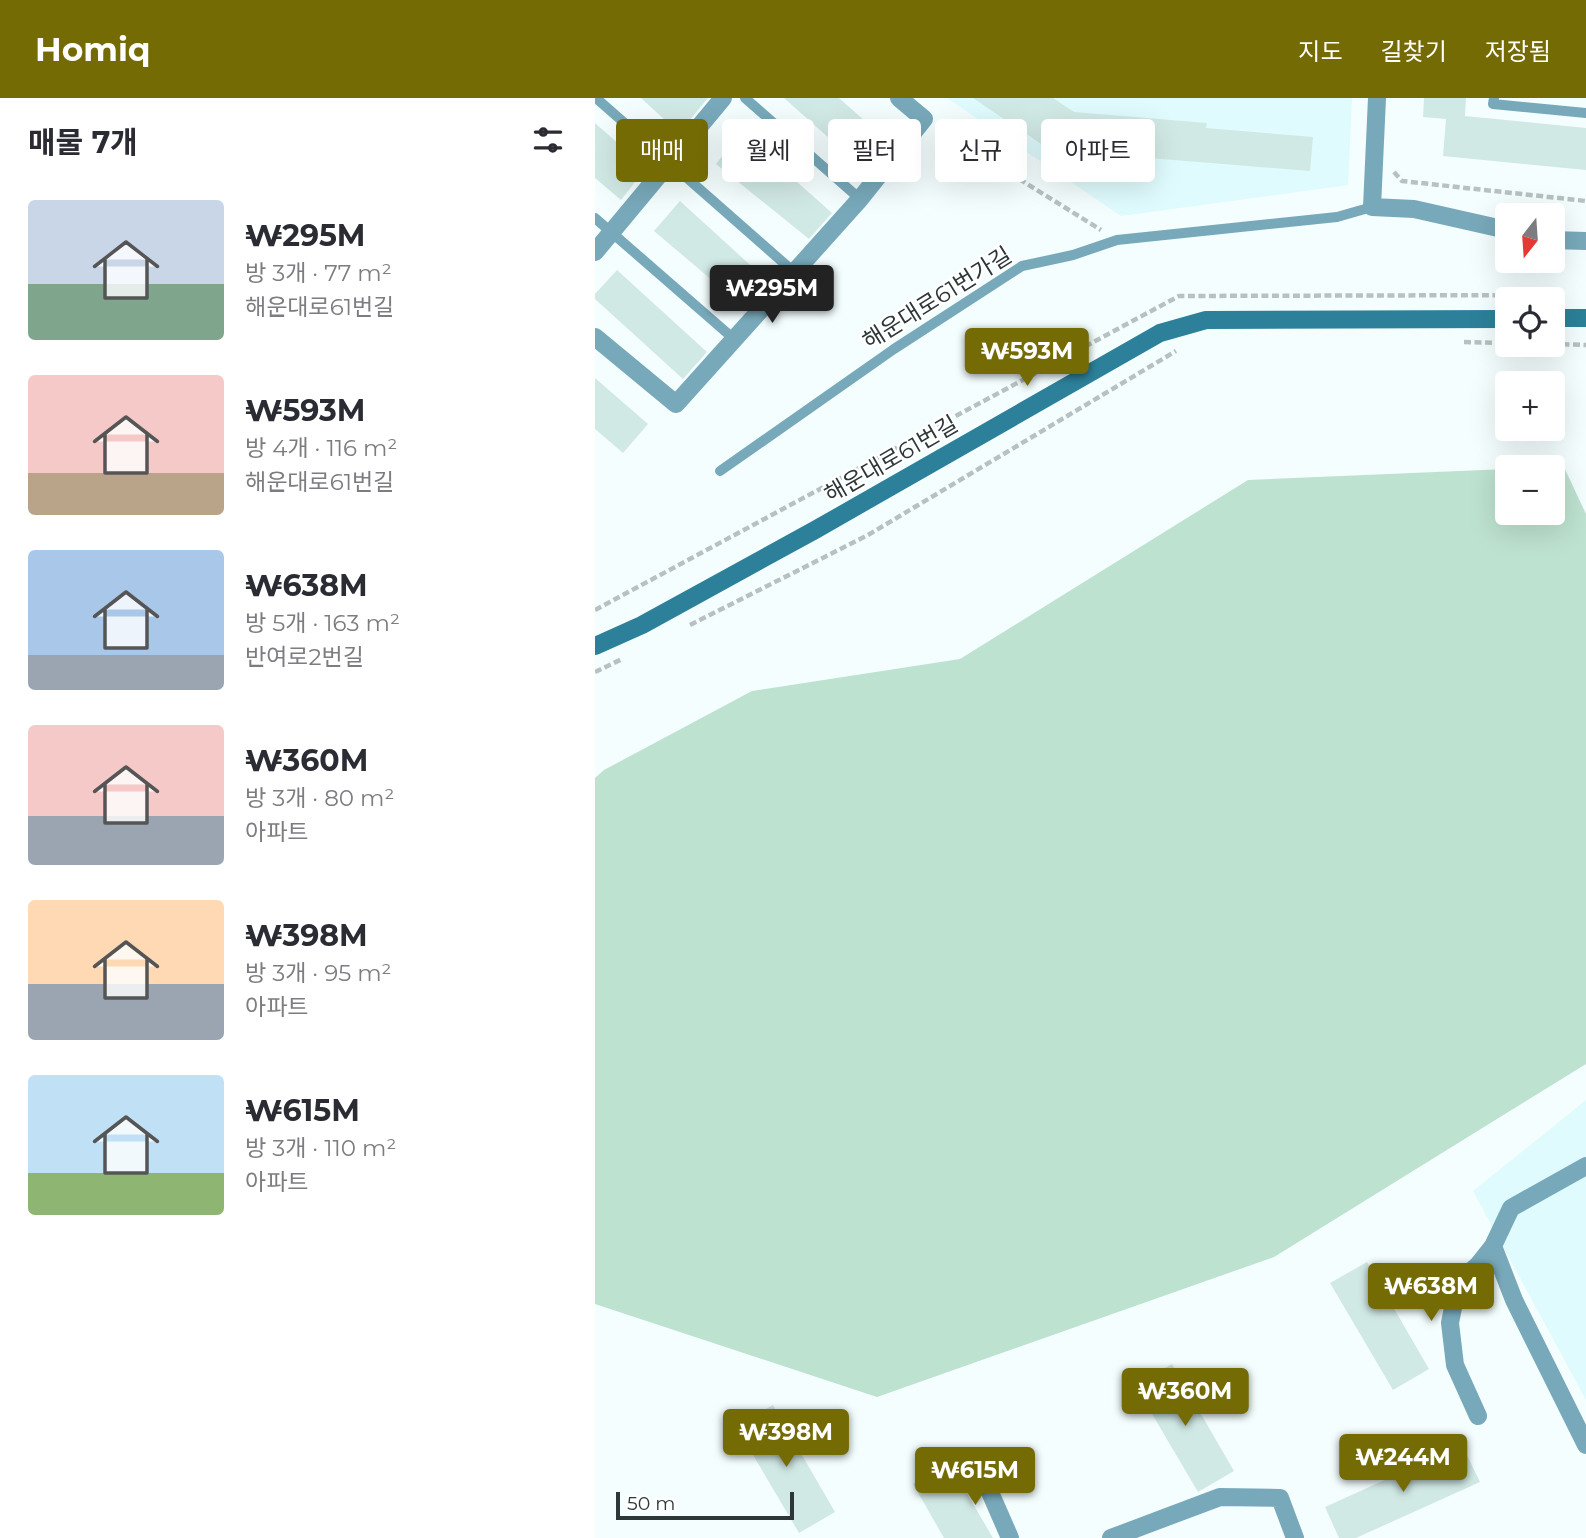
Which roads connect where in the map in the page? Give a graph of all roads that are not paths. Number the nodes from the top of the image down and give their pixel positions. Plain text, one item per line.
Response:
1 (596, 98) edge
2 (723, 98) edge
3 (744, 98) edge
4 (899, 98) edge
5 (1377, 98) edge
6 (1494, 98) edge
7 (1586, 113) edge
8 (620, 119) edge
9 (706, 119) edge
10 (653, 182) edge
11 (691, 182) edge
12 (860, 199) junction
13 (1372, 207) junction
14 (595, 218) edge
15 (1495, 227) edge
16 (611, 232) junction
17 (1565, 240) edge
18 (1586, 241) edge
19 (595, 252) edge
20 (794, 272) junction
21 (1565, 318) edge
22 (1586, 318) edge
23 (1495, 319) edge
24 (595, 337) edge
25 (734, 339) junction
26 (720, 471) dead end
27 (595, 646) edge
28 (1586, 1166) edge
29 (1493, 1246) junction
30 (1478, 1416) dead end
31 (1586, 1445) edge
32 (976, 1460) dead end
33 (1010, 1538) edge
34 (1111, 1538) edge
35 (1296, 1538) edge

1 - 8 lane
2 - 9 street
3 - 12 lane
4 - 12 street
5 - 13 street
6 - 7 lane
10 - 16 street
11 - 20 lane
12 - 20 street
13 - 15 street
13 - 26 lane, 해운대로61번가길
14 - 16 lane
16 - 19 street
16 - 25 lane
17 - 18 street
20 - 25 street
21 - 22 main road
23 - 27 main road, 해운대로61번길
24 - 25 street
28 - 29 street
29 - 30 street
29 - 31 street
32 - 33 street
34 - 35 street

